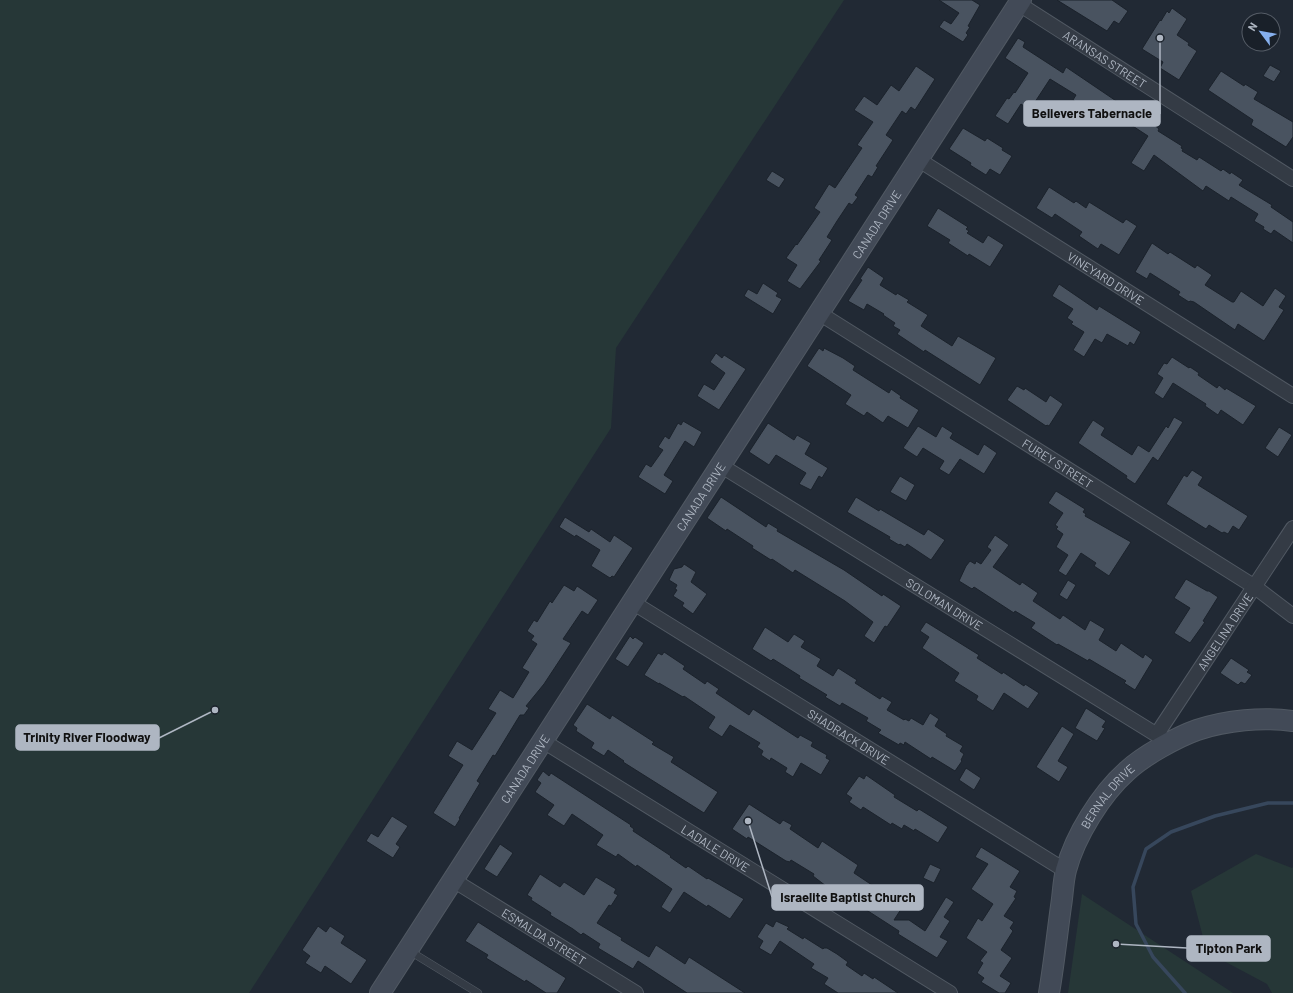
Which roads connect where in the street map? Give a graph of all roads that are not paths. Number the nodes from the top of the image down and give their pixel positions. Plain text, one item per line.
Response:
1 (1018, 1) edge
2 (918, 160) junction
3 (1293, 179) edge
4 (819, 313) junction
5 (1293, 396) edge
6 (720, 465) junction
7 (1293, 528) edge
8 (1255, 587) junction
9 (632, 602) junction
10 (1293, 616) edge
11 (1293, 721) edge
12 (1163, 738) junction
13 (543, 741) junction
14 (1066, 871) junction
15 (453, 880) junction
16 (408, 950) junction
17 (380, 993) edge
18 (478, 993) edge
19 (636, 993) edge
20 (950, 993) edge
21 (1049, 993) edge

1 - 2 street, CANADA DRIVE
1 - 3 street, ARANSAS STREET
2 - 4 street, CANADA DRIVE
2 - 5 street, VINEYARD DRIVE
4 - 6 street, CANADA DRIVE
4 - 8 street, FUREY STREET
6 - 9 street, CANADA DRIVE
6 - 12 street, SOLOMAN DRIVE
7 - 8 street, ANGELINA DRIVE
8 - 10 street, FUREY STREET
8 - 12 street, ANGELINA DRIVE
9 - 13 street, CANADA DRIVE
9 - 14 street, SHADRACK DRIVE
11 - 12 street, BERNAL DRIVE
12 - 14 street, BERNAL DRIVE
13 - 15 street, CANADA DRIVE
13 - 20 street, LADALE DRIVE
14 - 21 street, BERNAL DRIVE
15 - 16 street, CANADA DRIVE
15 - 19 street, ESMALDA STREET
16 - 17 street, CANADA DRIVE
16 - 18 lane

